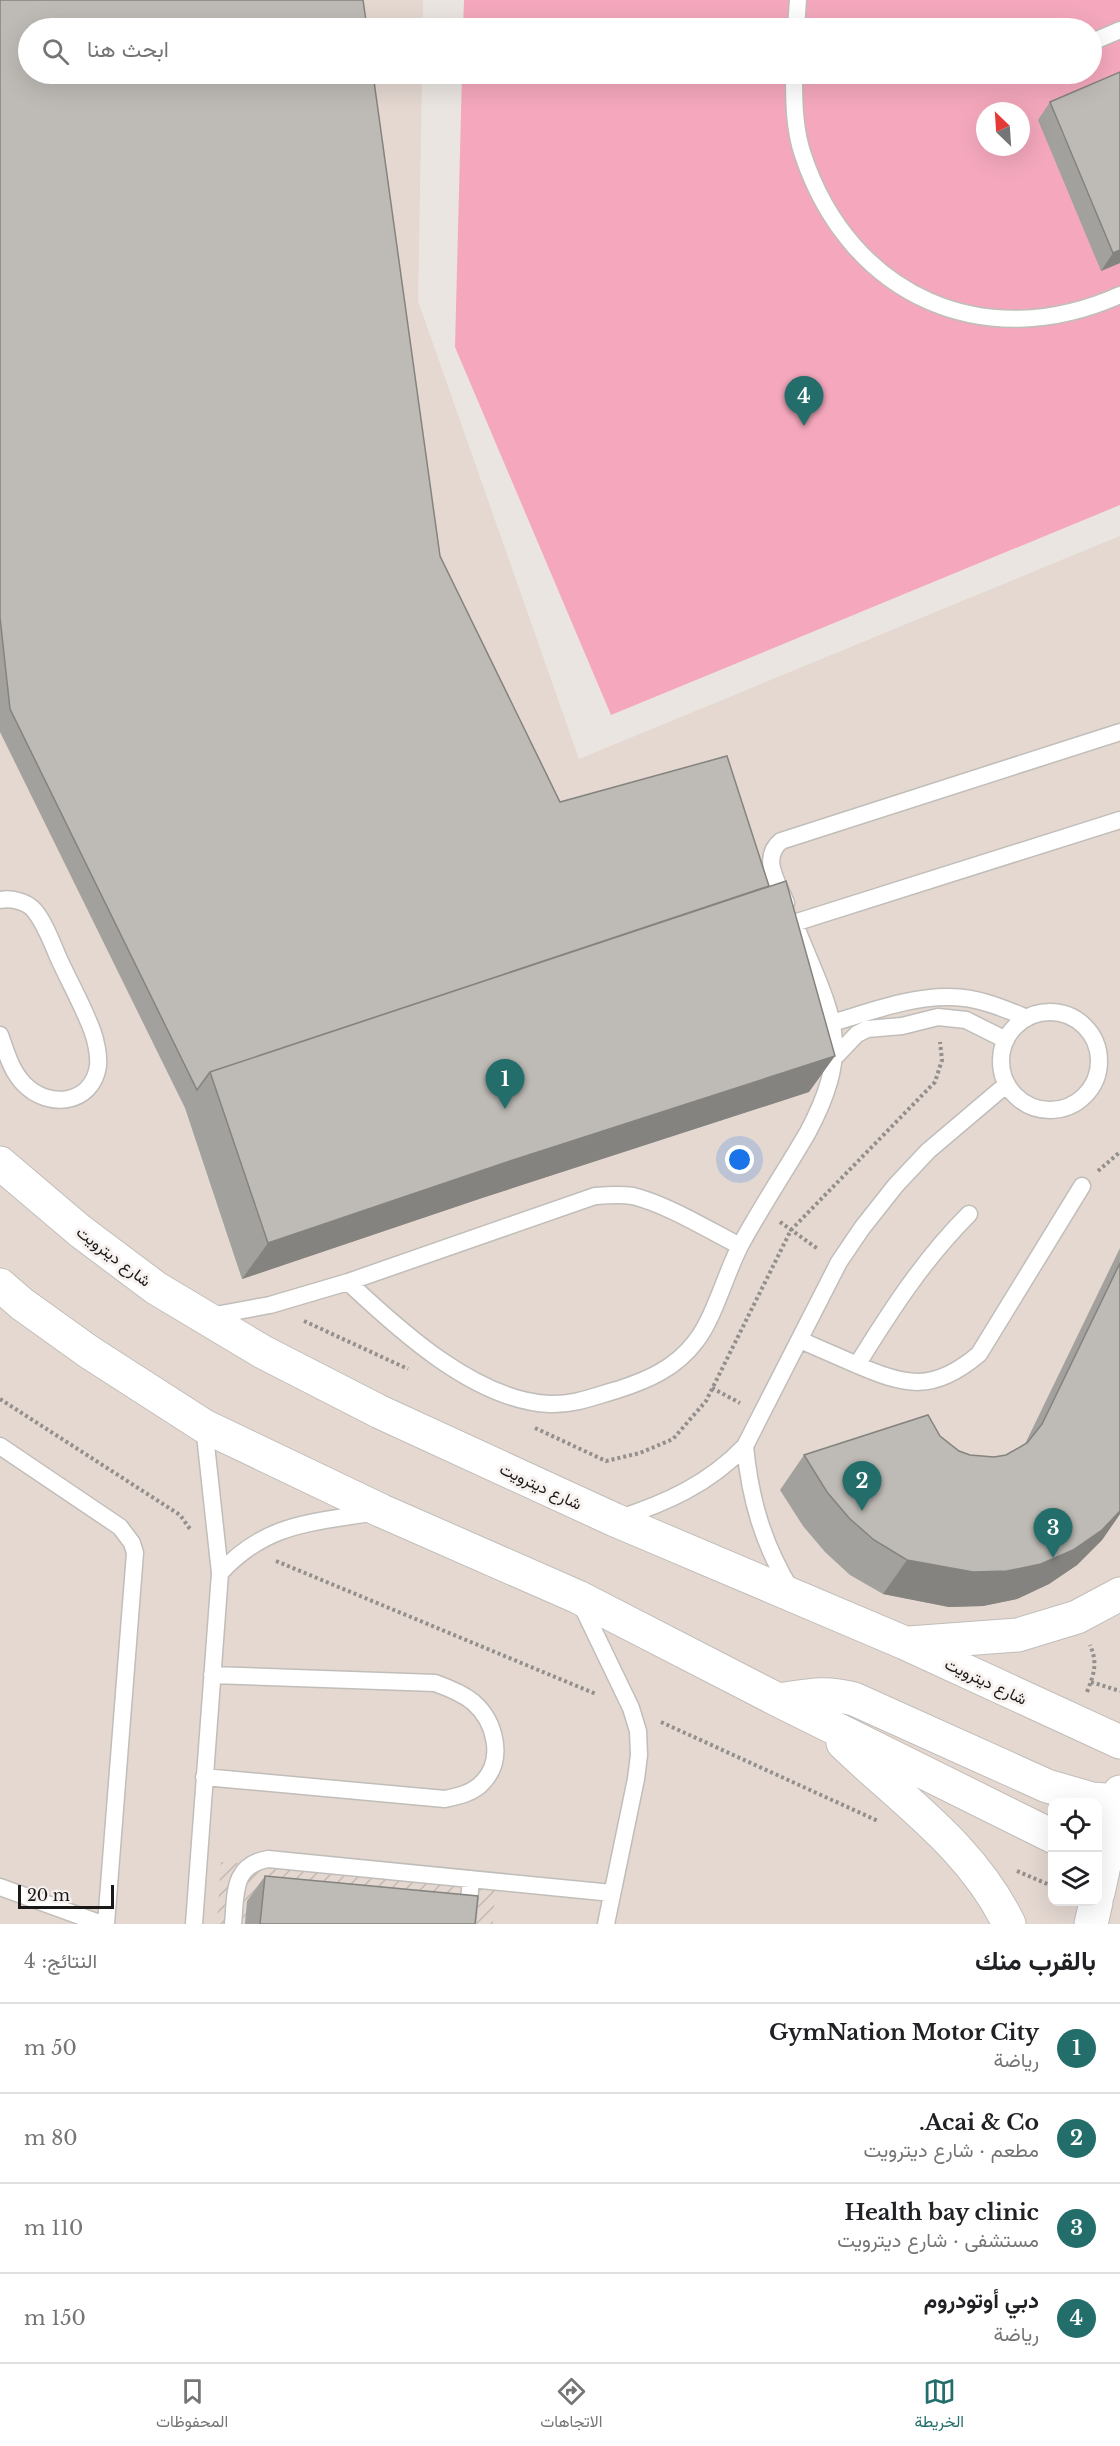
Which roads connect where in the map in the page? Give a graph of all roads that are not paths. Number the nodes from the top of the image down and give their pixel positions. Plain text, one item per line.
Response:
1 (798, 0) edge
2 (796, 18) edge
3 (1120, 30) edge
4 (1102, 38) edge
5 (794, 84) edge
6 (1120, 295) edge
7 (1120, 732) edge
8 (1120, 820) edge
9 (0, 900) edge
10 (794, 923) junction
11 (1027, 1018) junction
12 (832, 1023) junction
13 (0, 1035) edge
14 (1006, 1040) junction
15 (835, 1057) junction
16 (1006, 1084) junction
17 (0, 1163) edge
18 (1082, 1186) dead end
19 (969, 1214) dead end
20 (740, 1246) junction
21 (348, 1282) junction
22 (0, 1285) edge
23 (204, 1316) junction
24 (800, 1340) junction
25 (857, 1365) junction
26 (204, 1426) junction
27 (0, 1446) edge
28 (745, 1446) junction
29 (382, 1511) junction
30 (615, 1520) junction
31 (220, 1573) junction
32 (1120, 1594) edge
33 (794, 1596) junction
34 (578, 1597) junction
35 (905, 1643) junction
36 (212, 1675) junction
37 (778, 1700) junction
38 (820, 1721) junction
39 (1120, 1742) edge
40 (204, 1777) junction
41 (1119, 1798) edge
42 (1048, 1834) edge
43 (1107, 1874) edge
44 (471, 1879) junction
45 (0, 1887) edge
46 (612, 1893) junction
47 (104, 1924) edge
48 (194, 1924) edge
49 (233, 1924) edge
50 (467, 1924) edge
51 (606, 1924) edge
52 (1009, 1924) edge
53 (1091, 1924) edge

1 - 2 lane
3 - 4 lane
5 - 6 lane
7 - 10 lane
8 - 10 lane
9 - 13 lane
10 - 12 lane
11 - 12 lane
11 - 14 lane
11 - 16 lane
12 - 15 lane
14 - 15 lane
14 - 16 lane
15 - 20 lane
16 - 24 lane
17 - 23 street, شارع ديترويت
18 - 25 lane
19 - 25 lane
20 - 21 lane
20 - 21 lane
21 - 23 lane
22 - 26 street
23 - 30 street, شارع ديترويت
24 - 25 lane
24 - 28 lane
26 - 29 street
26 - 31 lane
27 - 47 lane
28 - 30 lane
28 - 33 lane
29 - 31 lane
29 - 34 street
30 - 33 street, شارع ديترويت
31 - 36 lane
32 - 35 street
33 - 35 street, شارع ديترويت
34 - 37 street
34 - 46 lane
35 - 39 street, شارع ديترويت
36 - 40 lane
36 - 40 lane
37 - 38 street
37 - 41 street
38 - 42 street
38 - 52 street
40 - 48 lane
41 - 43 street
43 - 53 street
44 - 46 lane
44 - 49 lane
44 - 50 lane
45 - 47 lane
46 - 51 lane

